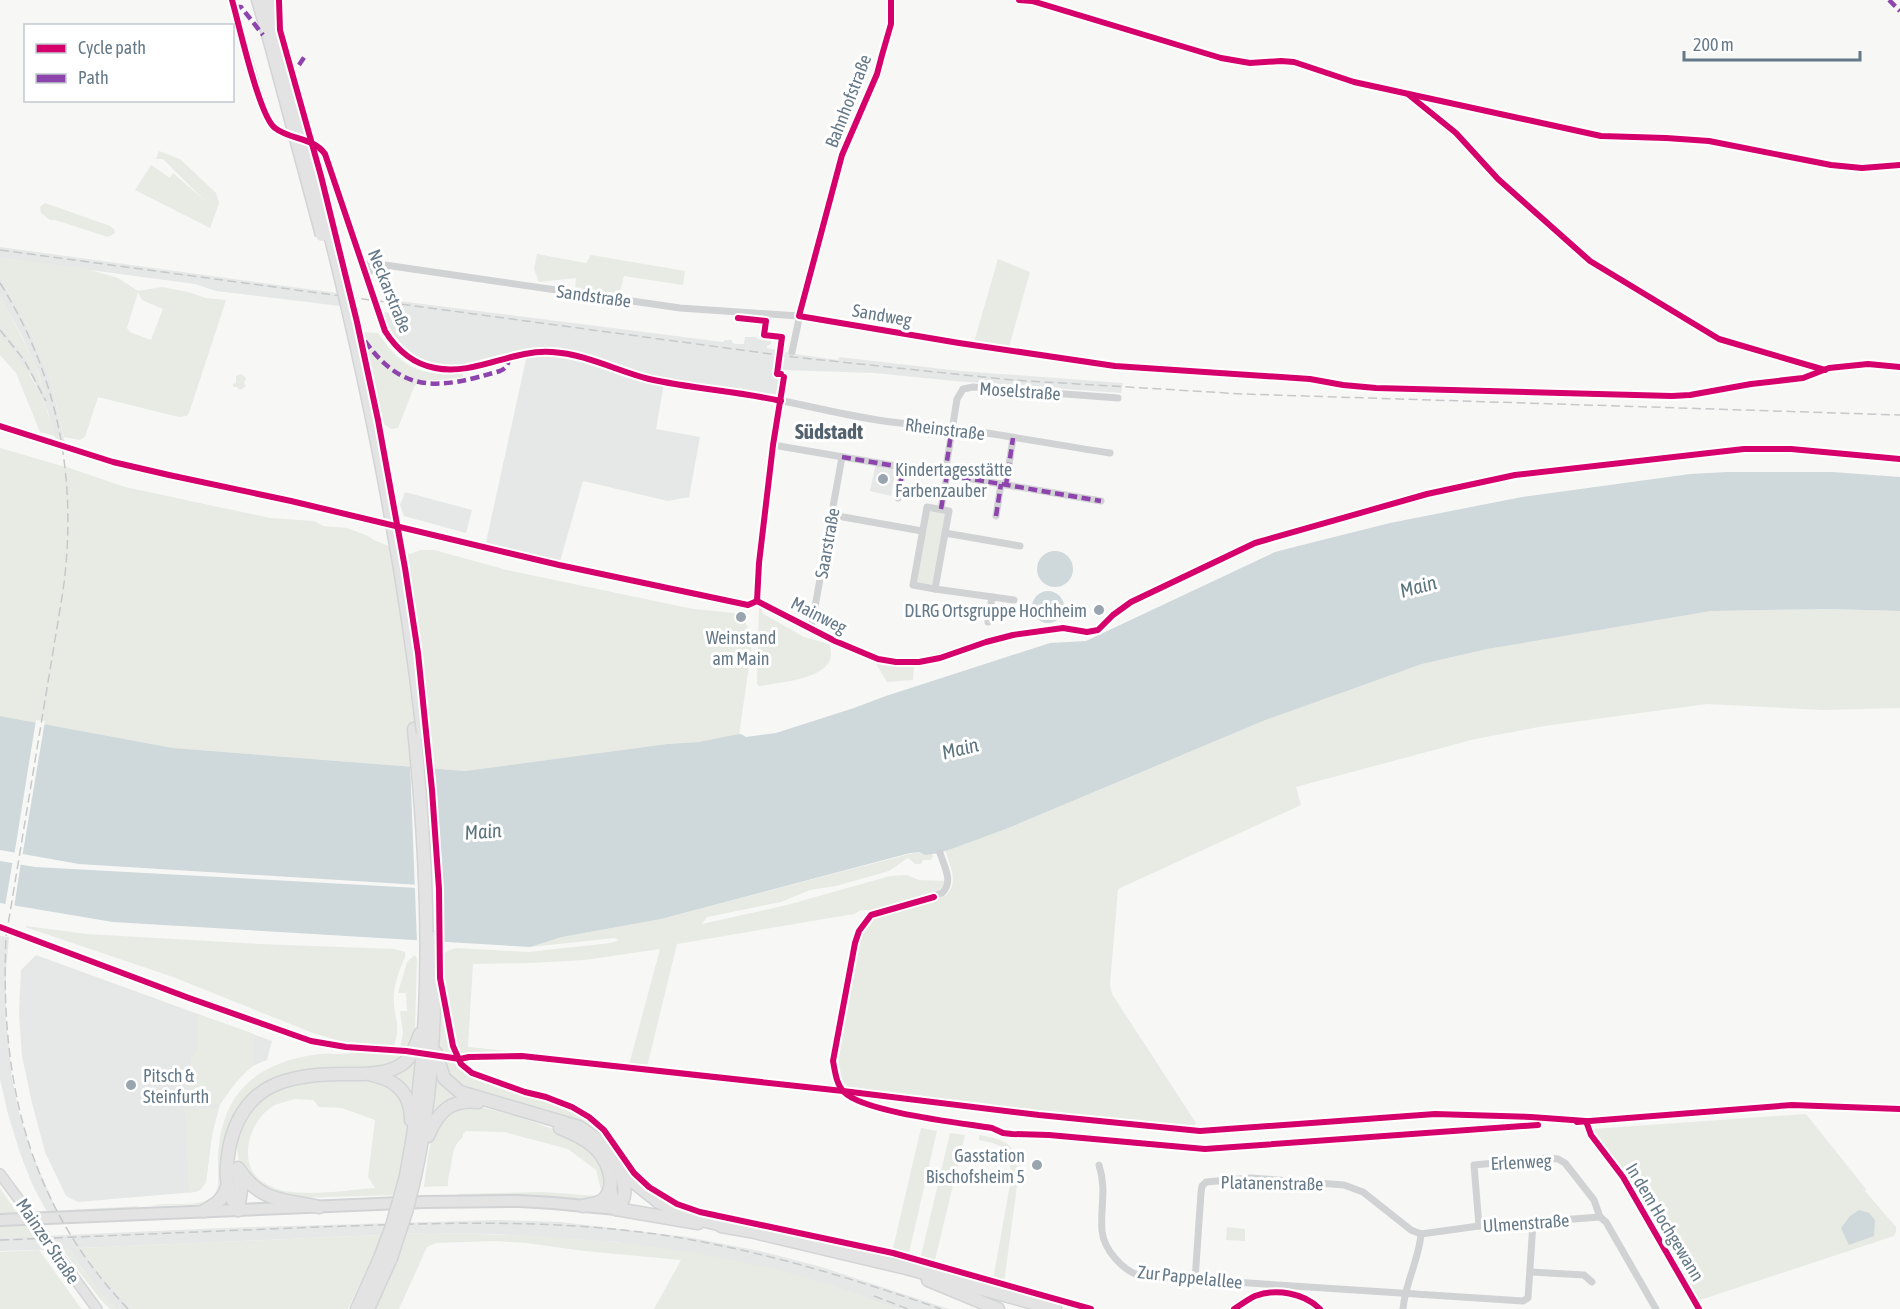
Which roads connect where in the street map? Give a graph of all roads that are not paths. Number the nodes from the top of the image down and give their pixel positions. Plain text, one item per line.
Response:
1 (232, 0) edge
2 (258, 0) edge
3 (267, 0) edge
4 (891, 0) edge
5 (272, 32) junction
6 (362, 264) junction
7 (389, 266) junction
8 (364, 272) junction
9 (799, 316) junction
10 (959, 343) dead end
11 (792, 352) dead end
12 (1118, 398) dead end
13 (781, 401) junction
14 (952, 428) junction
15 (1014, 438) junction
16 (773, 445) junction
17 (1110, 453) dead end
18 (843, 457) junction
19 (903, 467) junction
20 (946, 474) junction
21 (1003, 484) junction
22 (898, 498) dead end
23 (1101, 501) dead end
24 (941, 509) junction
25 (832, 515) junction
26 (996, 516) dead end
27 (922, 531) junction
28 (945, 533) junction
29 (1020, 546) dead end
30 (935, 589) junction
31 (992, 597) junction
32 (1014, 600) dead end
33 (988, 622) dead end
34 (1063, 628) dead end
35 (811, 629) junction
36 (940, 853) dead end
37 (430, 959) junction
38 (425, 1016) junction
39 (433, 1041) junction
40 (368, 1074) junction
41 (231, 1141) junction
42 (416, 1150) junction
43 (1099, 1165) dead end
44 (238, 1168) junction
45 (621, 1171) junction
46 (0, 1174) edge
47 (226, 1187) junction
48 (610, 1187) junction
49 (319, 1206) junction
50 (583, 1206) junction
51 (616, 1209) junction
52 (238, 1210) junction
53 (204, 1211) junction
54 (1600, 1216) junction
55 (0, 1220) edge
56 (698, 1222) junction
57 (1533, 1222) junction
58 (1479, 1226) junction
59 (731, 1227) junction
60 (1421, 1234) junction
61 (386, 1258) junction
62 (1531, 1272) junction
63 (924, 1278) junction
64 (1195, 1280) junction
65 (1592, 1282) dead end
66 (1404, 1294) junction
67 (97, 1309) edge
68 (357, 1309) edge
69 (368, 1309) edge
70 (998, 1309) edge
71 (1035, 1309) edge
72 (1055, 1309) edge
73 (1403, 1309) edge
74 (1656, 1309) edge
75 (1699, 1309) edge

1 - 6 street, Neckarstraße
2 - 5 highway
3 - 5 highway
4 - 9 street, Bahnhofstraße
5 - 37 highway, bridge
6 - 7 street, Sandstraße
6 - 8 street, Neckarstraße
7 - 8 street, Sandstraße
7 - 9 street, Sandstraße
8 - 13 street, Neckarstraße
9 - 10 street, Sandweg
9 - 11 street, Bahnhofstraße
12 - 14 street, Moselstraße
13 - 14 street, Rheinstraße
13 - 16 street, Mainweg
14 - 15 street, Rheinstraße
14 - 20 street, Moselstraße
15 - 17 street, Rheinstraße
15 - 21 street
16 - 18 street
16 - 35 street, Mainweg
18 - 19 street
18 - 25 street, Saarstraße
19 - 20 street
19 - 22 street
20 - 21 street
20 - 24 street, Moselstraße
21 - 23 street
21 - 26 street
24 - 27 street
24 - 28 street, Moselstraße
25 - 27 street
25 - 35 street, Saarstraße
27 - 30 street
28 - 29 street
28 - 30 street
30 - 31 street
31 - 32 street
31 - 33 street
34 - 35 street, Mainweg
36 - 75 street, In dem Hochgewann
37 - 38 highway
37 - 39 highway
38 - 40 highway
38 - 42 highway
39 - 42 highway
39 - 45 highway
40 - 41 highway
40 - 42 highway
41 - 44 highway
41 - 47 highway
42 - 48 highway
42 - 61 highway, bridge
43 - 64 street, Zur Pappelallee
44 - 49 highway
44 - 52 highway
45 - 51 highway
45 - 59 highway
46 - 67 main road, Mainzer Straße, bridge
47 - 52 highway
47 - 53 highway
48 - 50 highway
48 - 51 highway
49 - 50 main road
49 - 52 main road
50 - 51 main road
51 - 56 highway
52 - 53 main road
53 - 55 main road
54 - 57 street, Ulmenstraße
54 - 58 street, Erlenweg
54 - 74 street
56 - 59 highway
56 - 63 highway
57 - 58 street, Ulmenstraße
57 - 62 street
58 - 60 street, Ulmenstraße
59 - 72 highway
60 - 64 street, Platanenstraße
60 - 66 street
61 - 68 highway
61 - 69 highway
62 - 65 street
62 - 66 street, Zur Pappelallee
63 - 70 highway
63 - 71 highway
64 - 66 street, Zur Pappelallee
66 - 73 street

